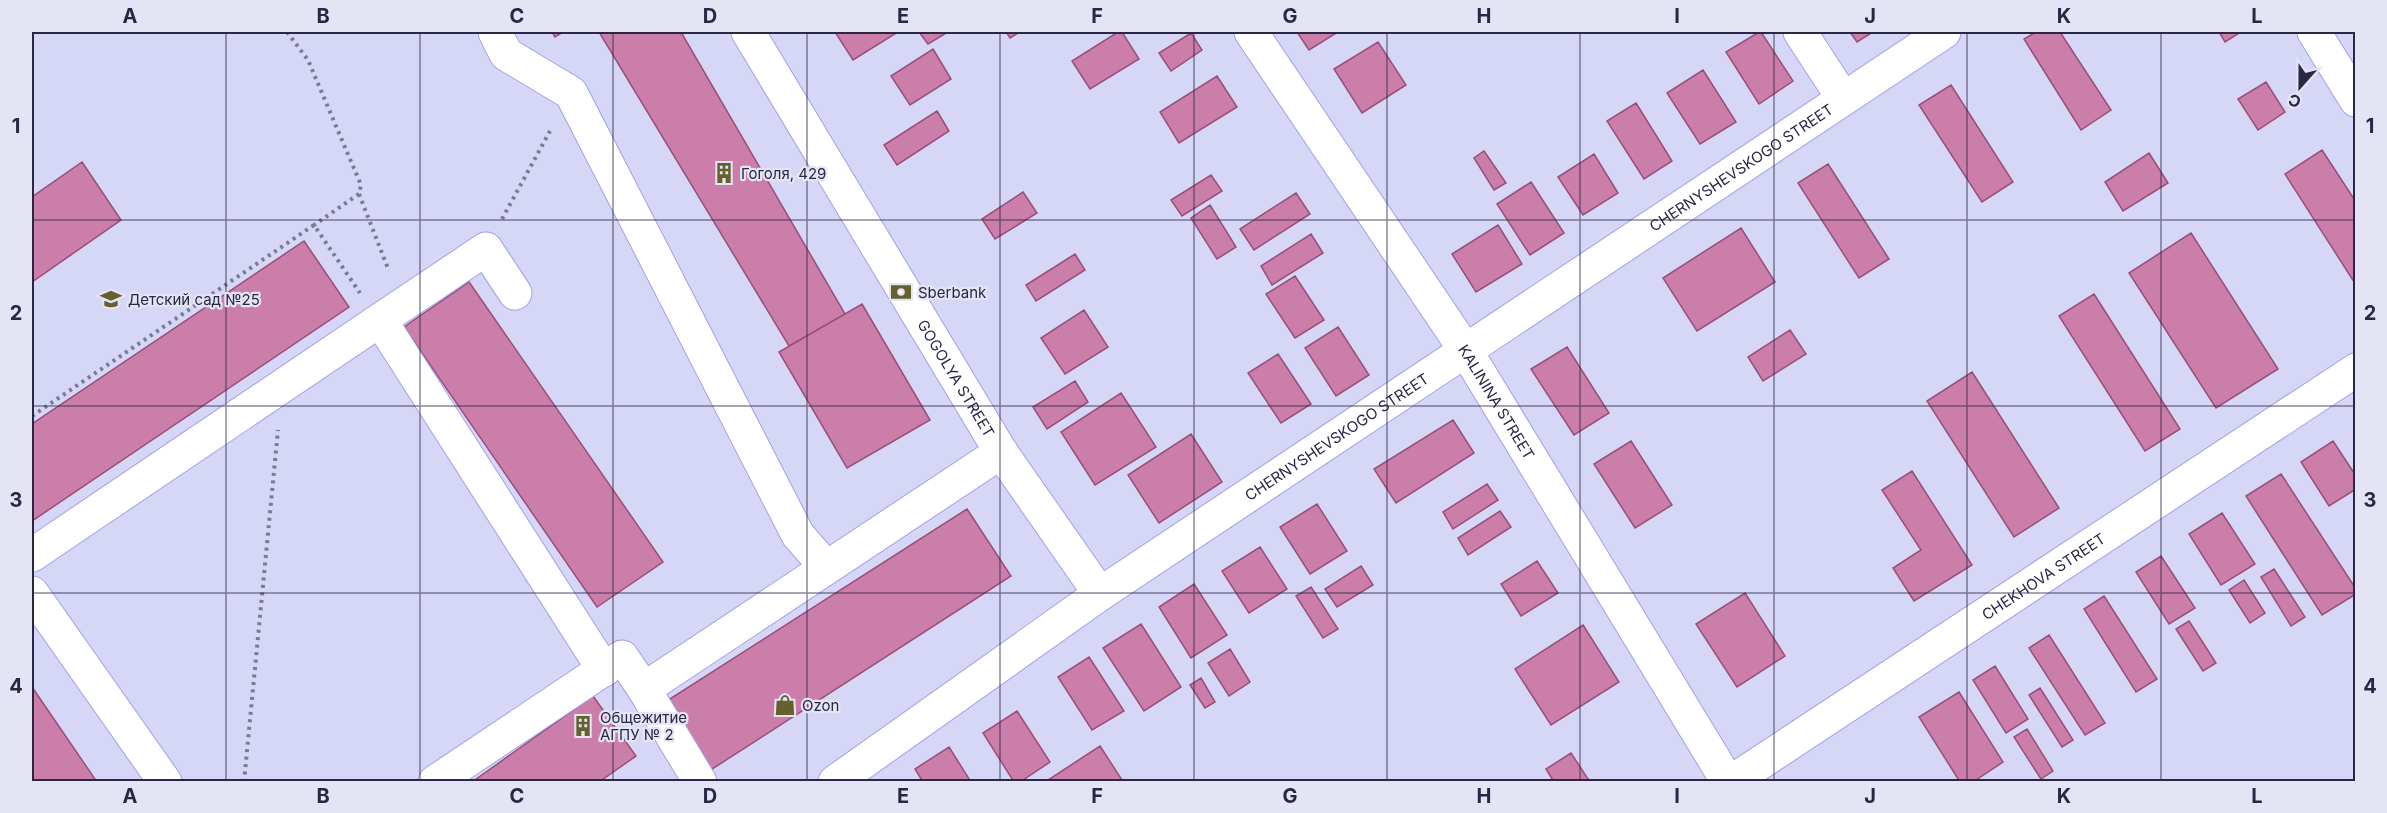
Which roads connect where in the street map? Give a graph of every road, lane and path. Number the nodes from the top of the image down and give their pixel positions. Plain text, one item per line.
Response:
1 (287, 32) edge
2 (495, 32) edge
3 (748, 32) edge
4 (1251, 32) edge
5 (1800, 32) edge
6 (1944, 32) edge
7 (2314, 32) edge
8 (571, 93) junction
9 (1843, 98) junction
10 (2355, 100) edge
11 (359, 194) junction
12 (314, 225) junction
13 (486, 249) junction
14 (515, 293) dead end
15 (387, 316) junction
16 (1466, 351) junction
17 (2355, 370) edge
18 (283, 386) junction
19 (32, 416) edge
20 (1001, 452) junction
21 (32, 555) edge
22 (826, 567) junction
23 (32, 593) edge
24 (1100, 594) junction
25 (604, 670) junction
26 (644, 689) junction
27 (165, 782) edge
28 (244, 782) edge
29 (435, 782) edge
30 (700, 782) edge
31 (835, 782) edge
32 (1729, 782) edge

1 - 11 path
2 - 8 street
3 - 20 street, GOGOLYA STREET
4 - 16 street, KALININA STREET
5 - 9 street, CHERNYSHEVSKOGO STREET
6 - 9 street, CHERNYSHEVSKOGO STREET
7 - 10 street
8 - 13 path
8 - 22 street
9 - 16 street, CHERNYSHEVSKOGO STREET
11 - 12 path
11 - 15 path
12 - 15 path
12 - 19 path
13 - 14 street
13 - 15 street
15 - 18 street
15 - 25 street
16 - 24 street, CHERNYSHEVSKOGO STREET
16 - 32 street, KALININA STREET
17 - 32 street, CHEKHOVA STREET
18 - 21 street
18 - 28 path
20 - 22 street
20 - 24 street, GOGOLYA STREET
22 - 26 street
23 - 27 street
24 - 31 street, CHERNYSHEVSKOGO STREET
25 - 26 street
25 - 29 street
26 - 30 street

